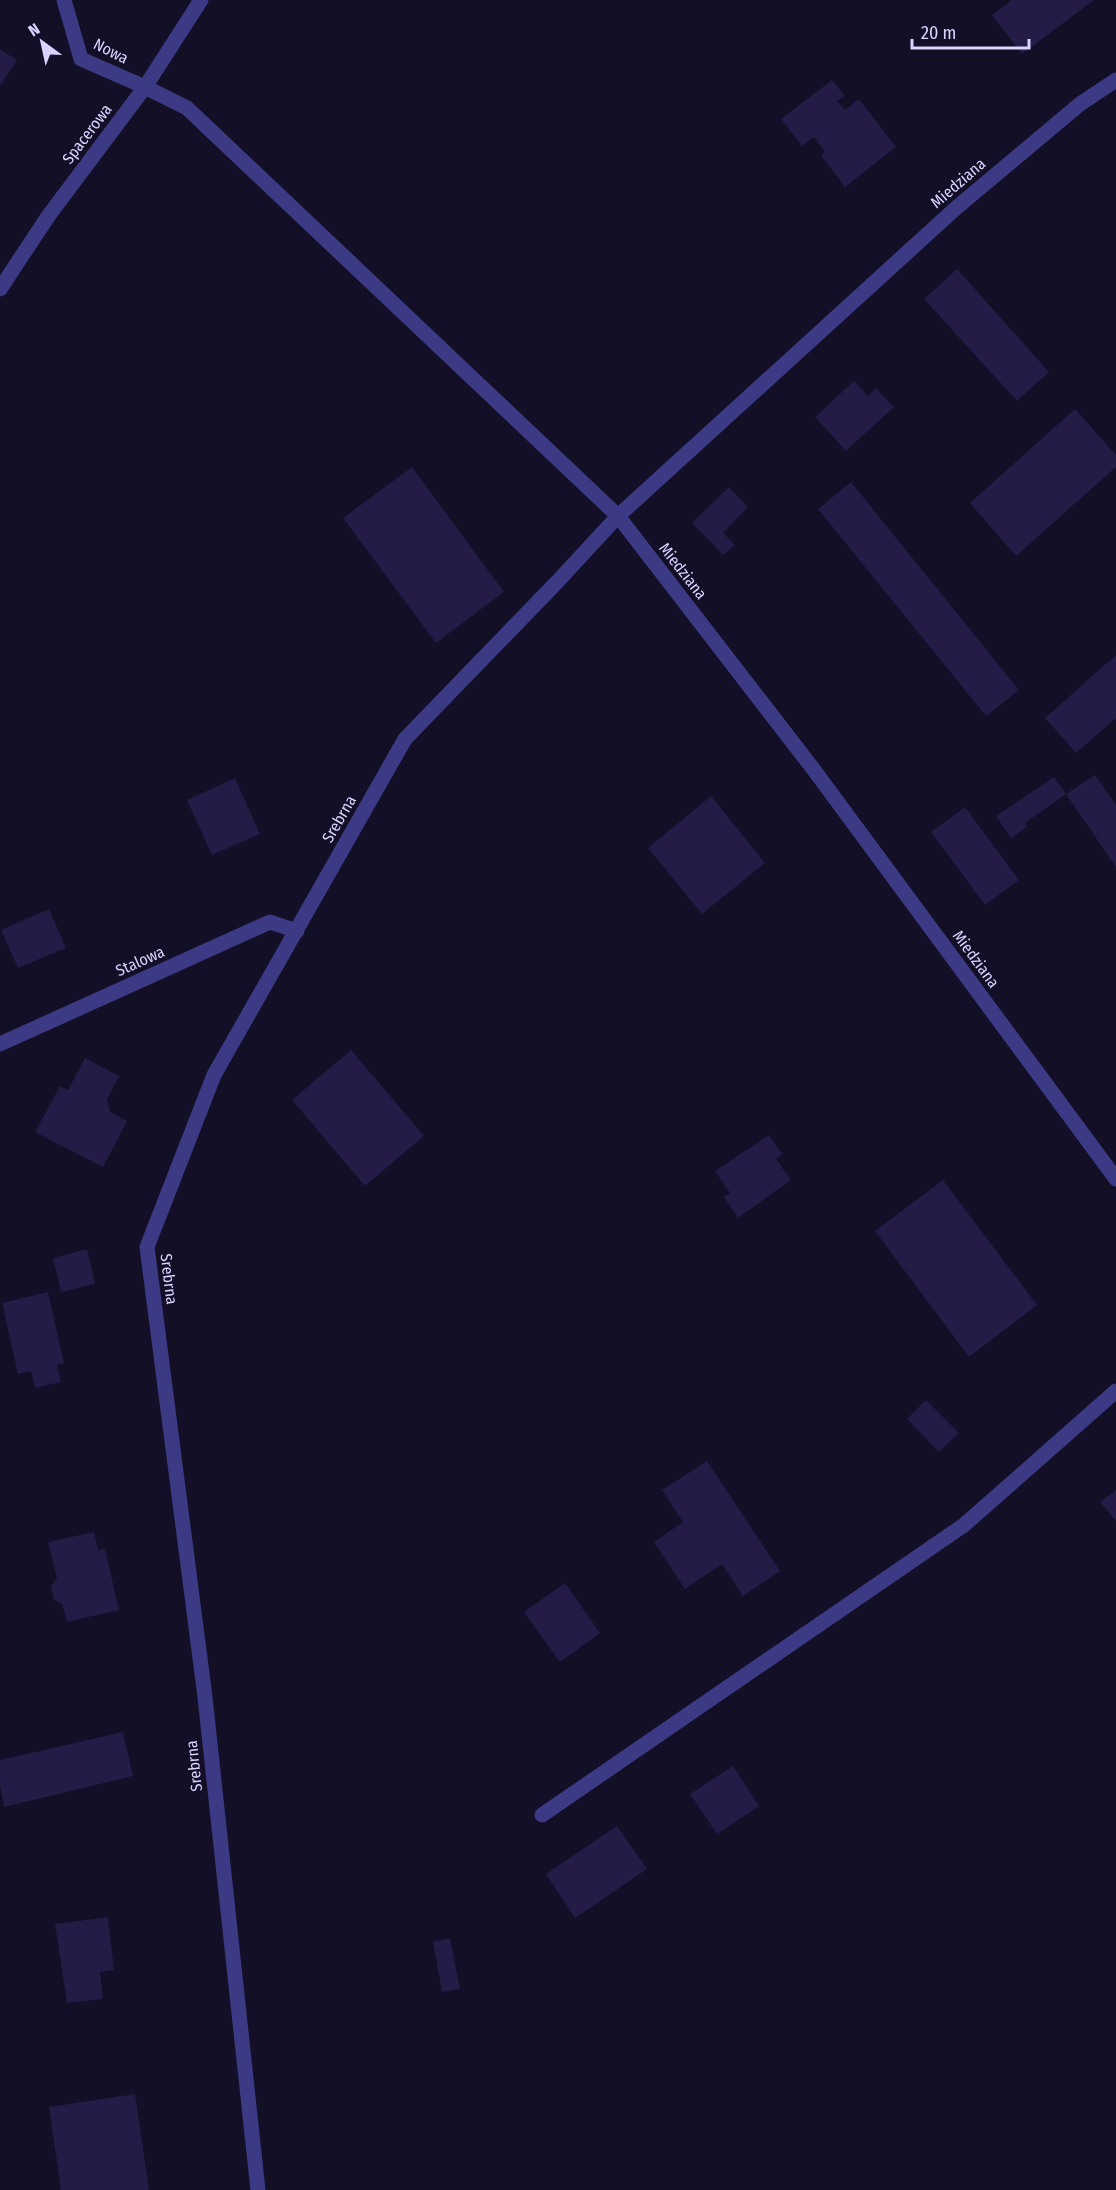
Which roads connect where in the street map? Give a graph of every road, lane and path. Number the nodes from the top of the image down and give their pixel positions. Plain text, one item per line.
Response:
1 (64, 0) edge
2 (201, 0) edge
3 (1116, 80) edge
4 (145, 87) junction
5 (0, 289) edge
6 (618, 516) junction
7 (297, 931) junction
8 (0, 1044) edge
9 (1116, 1179) edge
10 (1116, 1391) edge
11 (542, 1815) dead end
12 (258, 2190) edge

1 - 4 street, Nowa
2 - 4 street, Spacerowa
3 - 6 street, Miedziana
4 - 5 street, Spacerowa
4 - 6 street
6 - 7 street, Srebrna
6 - 9 street, Miedziana
7 - 8 street, Stalowa
7 - 12 street, Srebrna
10 - 11 street

